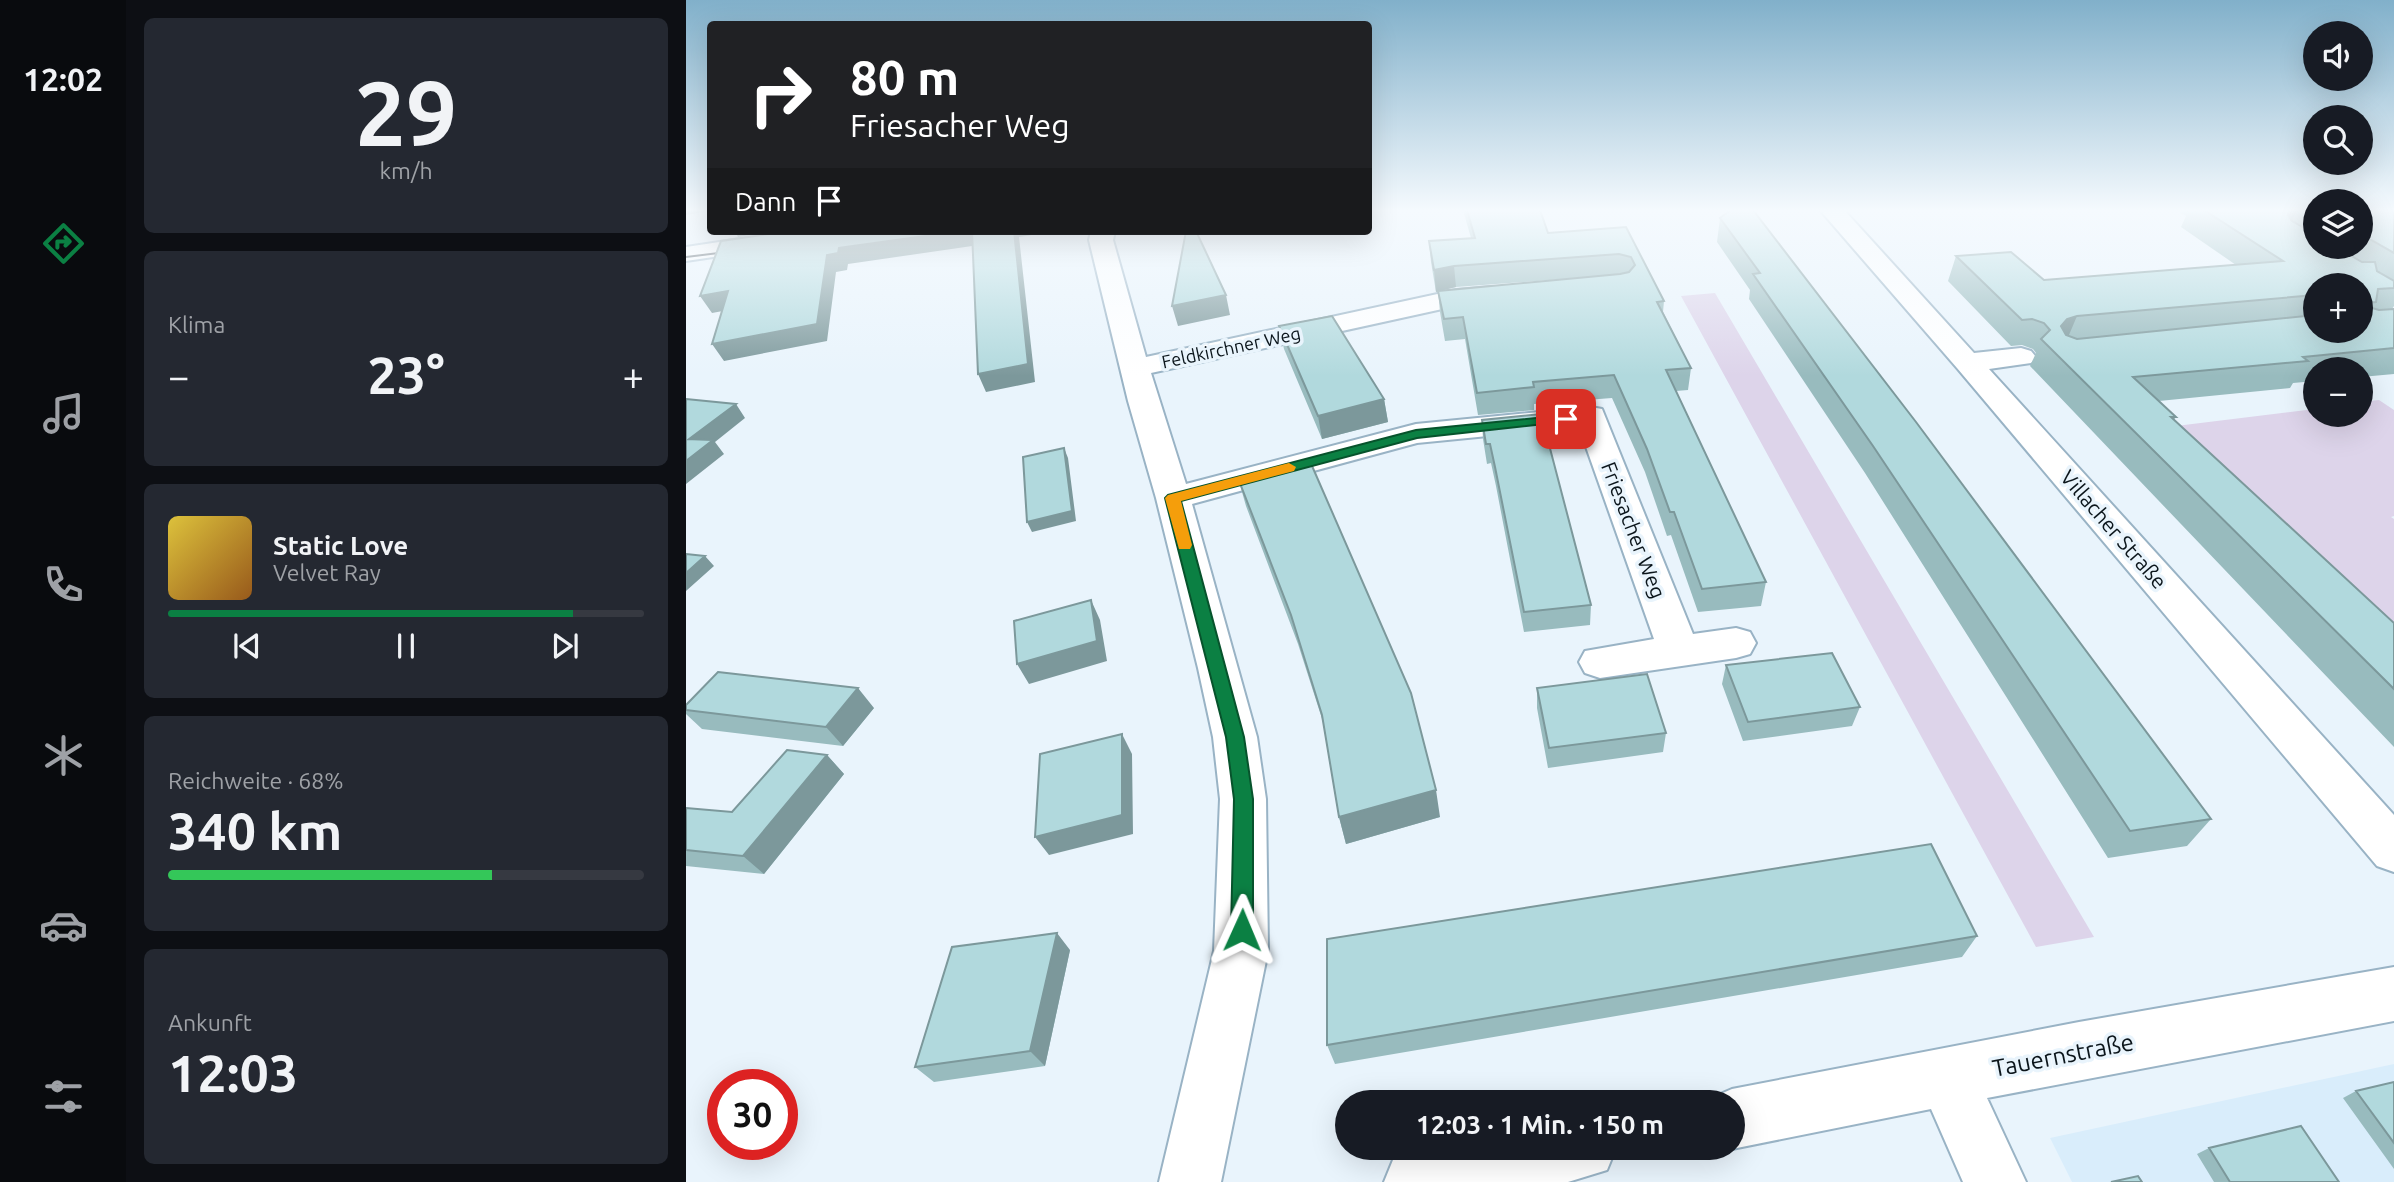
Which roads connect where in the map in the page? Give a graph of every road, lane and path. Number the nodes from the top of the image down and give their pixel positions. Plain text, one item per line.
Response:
1 (1107, 265) edge
2 (1880, 265) edge
3 (1516, 293) edge
4 (2021, 357) dead end
5 (1967, 362) junction
6 (1134, 368) junction
7 (1173, 498) junction
8 (1736, 643) dead end
9 (1679, 651) junction
10 (1600, 662) dead end
11 (2394, 850) edge
12 (2394, 994) edge
13 (1947, 1079) junction
14 (1745, 1117) edge
15 (1525, 1160) edge
16 (1190, 1182) edge
17 (1415, 1182) edge
18 (1995, 1182) edge

1 - 6 street
2 - 5 street, Villacher Straße
3 - 6 street, Feldkirchner Weg
4 - 5 street
5 - 11 street, Villacher Straße
6 - 7 street
7 - 9 street, Friesacher Weg
7 - 16 street
8 - 9 street
9 - 10 street
12 - 13 street, Tauernstraße
13 - 14 street, Tauernstraße
13 - 18 street
15 - 17 street

